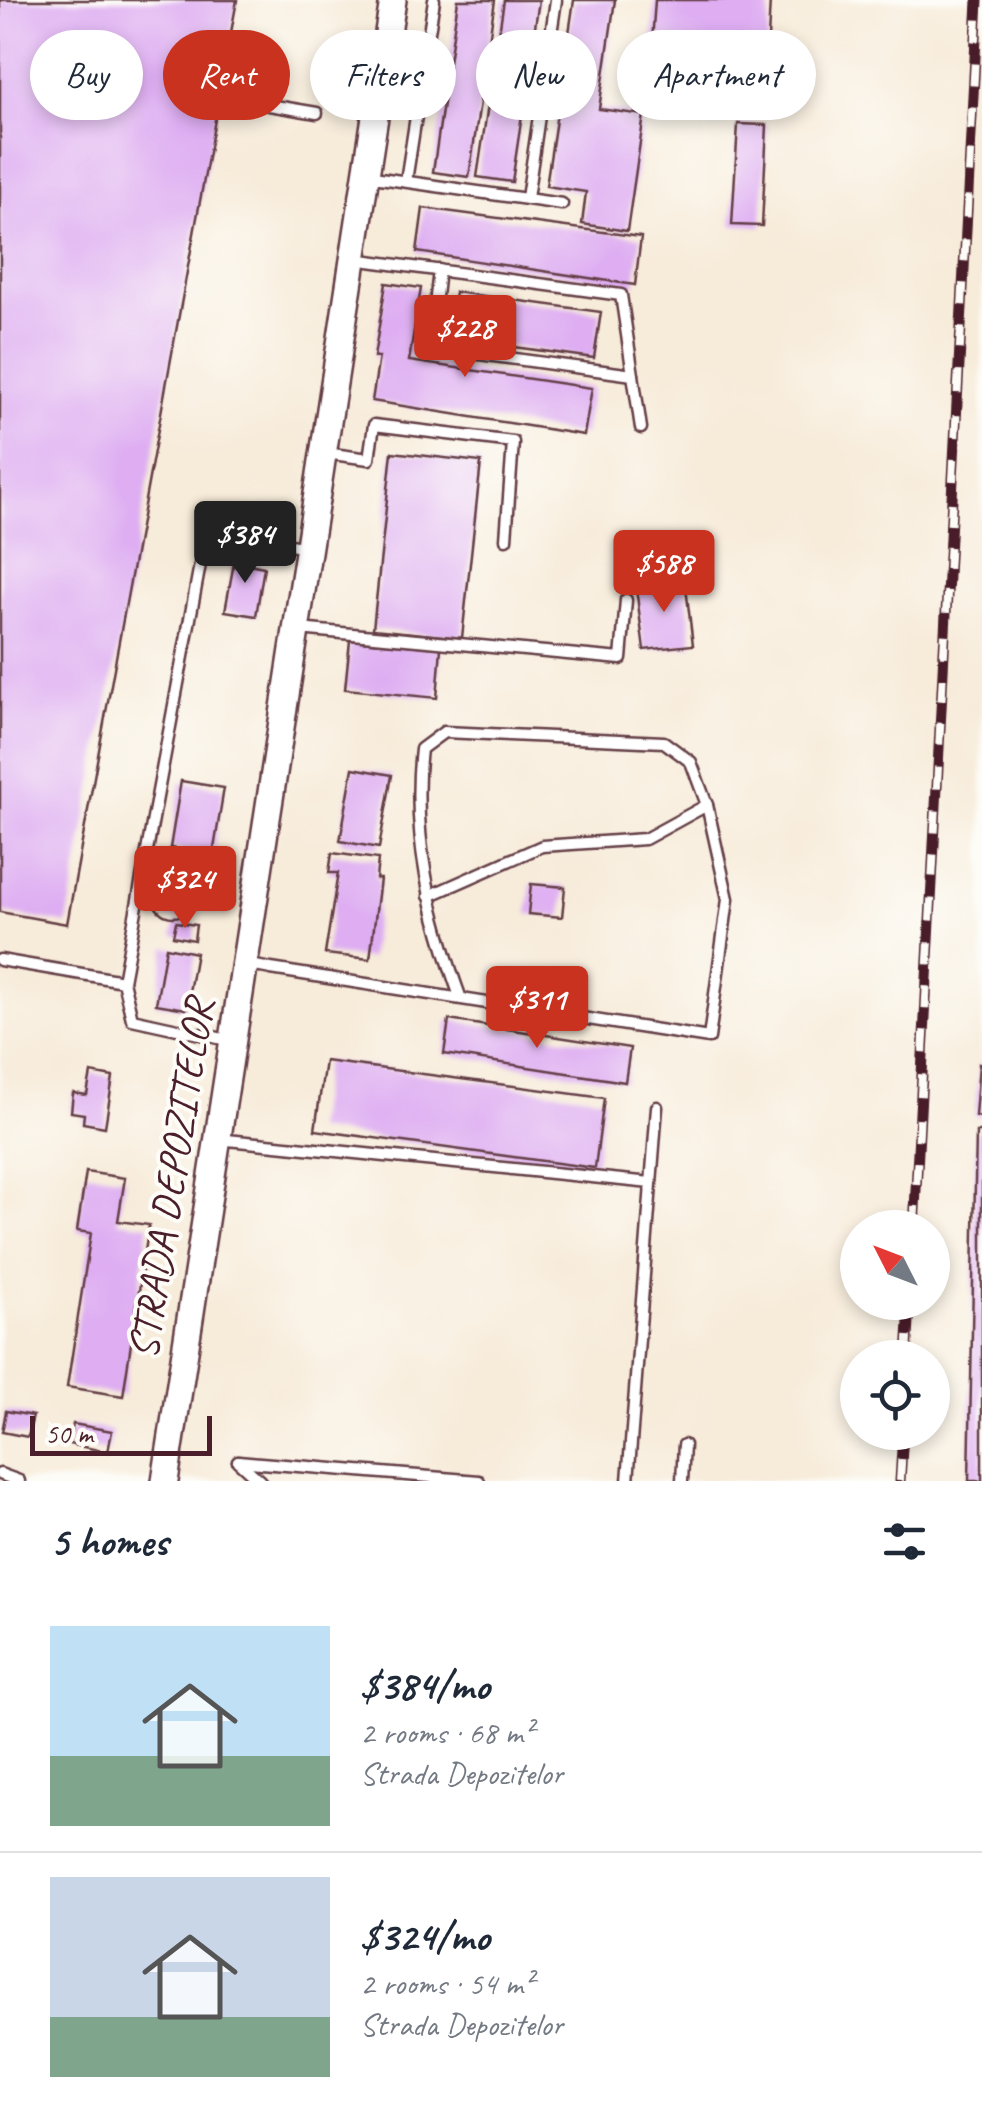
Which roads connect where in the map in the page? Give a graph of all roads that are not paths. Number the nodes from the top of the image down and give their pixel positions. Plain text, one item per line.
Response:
1 (393, 0) edge
2 (434, 0) edge
3 (556, 0) edge
4 (365, 176) junction
5 (406, 181) junction
6 (528, 198) junction
7 (562, 204) dead end
8 (353, 258) junction
9 (439, 270) junction
10 (633, 376) junction
11 (640, 428) dead end
12 (324, 453) junction
13 (506, 539) dead end
14 (310, 548) junction
15 (626, 600) dead end
16 (298, 628) junction
17 (707, 806) junction
18 (429, 896) junction
19 (0, 960) edge
20 (244, 964) junction
21 (123, 981) junction
22 (461, 998) junction
23 (232, 1041) junction
24 (657, 1107) dead end
25 (216, 1139) junction
26 (651, 1183) junction
27 (684, 1445) dead end
28 (0, 1474) edge
29 (20, 1481) edge
30 (166, 1481) edge
31 (260, 1481) edge
32 (479, 1481) edge
33 (628, 1481) edge
34 (682, 1481) edge

1 - 4 street, STRADA DEPOZITELOR
2 - 5 lane
3 - 6 lane
4 - 5 lane
4 - 8 street, STRADA DEPOZITELOR
5 - 6 lane
6 - 7 lane
8 - 9 lane
8 - 12 street, STRADA DEPOZITELOR
9 - 10 lane
9 - 10 lane
10 - 11 lane
12 - 13 lane
12 - 14 street, STRADA DEPOZITELOR
14 - 16 street, STRADA DEPOZITELOR
14 - 21 lane
15 - 16 lane
16 - 20 street, STRADA DEPOZITELOR
17 - 18 lane
17 - 18 lane
17 - 22 lane
18 - 22 lane
19 - 21 lane
20 - 22 lane
20 - 23 street, STRADA DEPOZITELOR
21 - 23 lane
23 - 25 street, STRADA DEPOZITELOR
24 - 26 lane
25 - 26 lane
25 - 30 street, STRADA DEPOZITELOR
26 - 33 lane
27 - 34 lane
28 - 29 lane
31 - 32 lane

